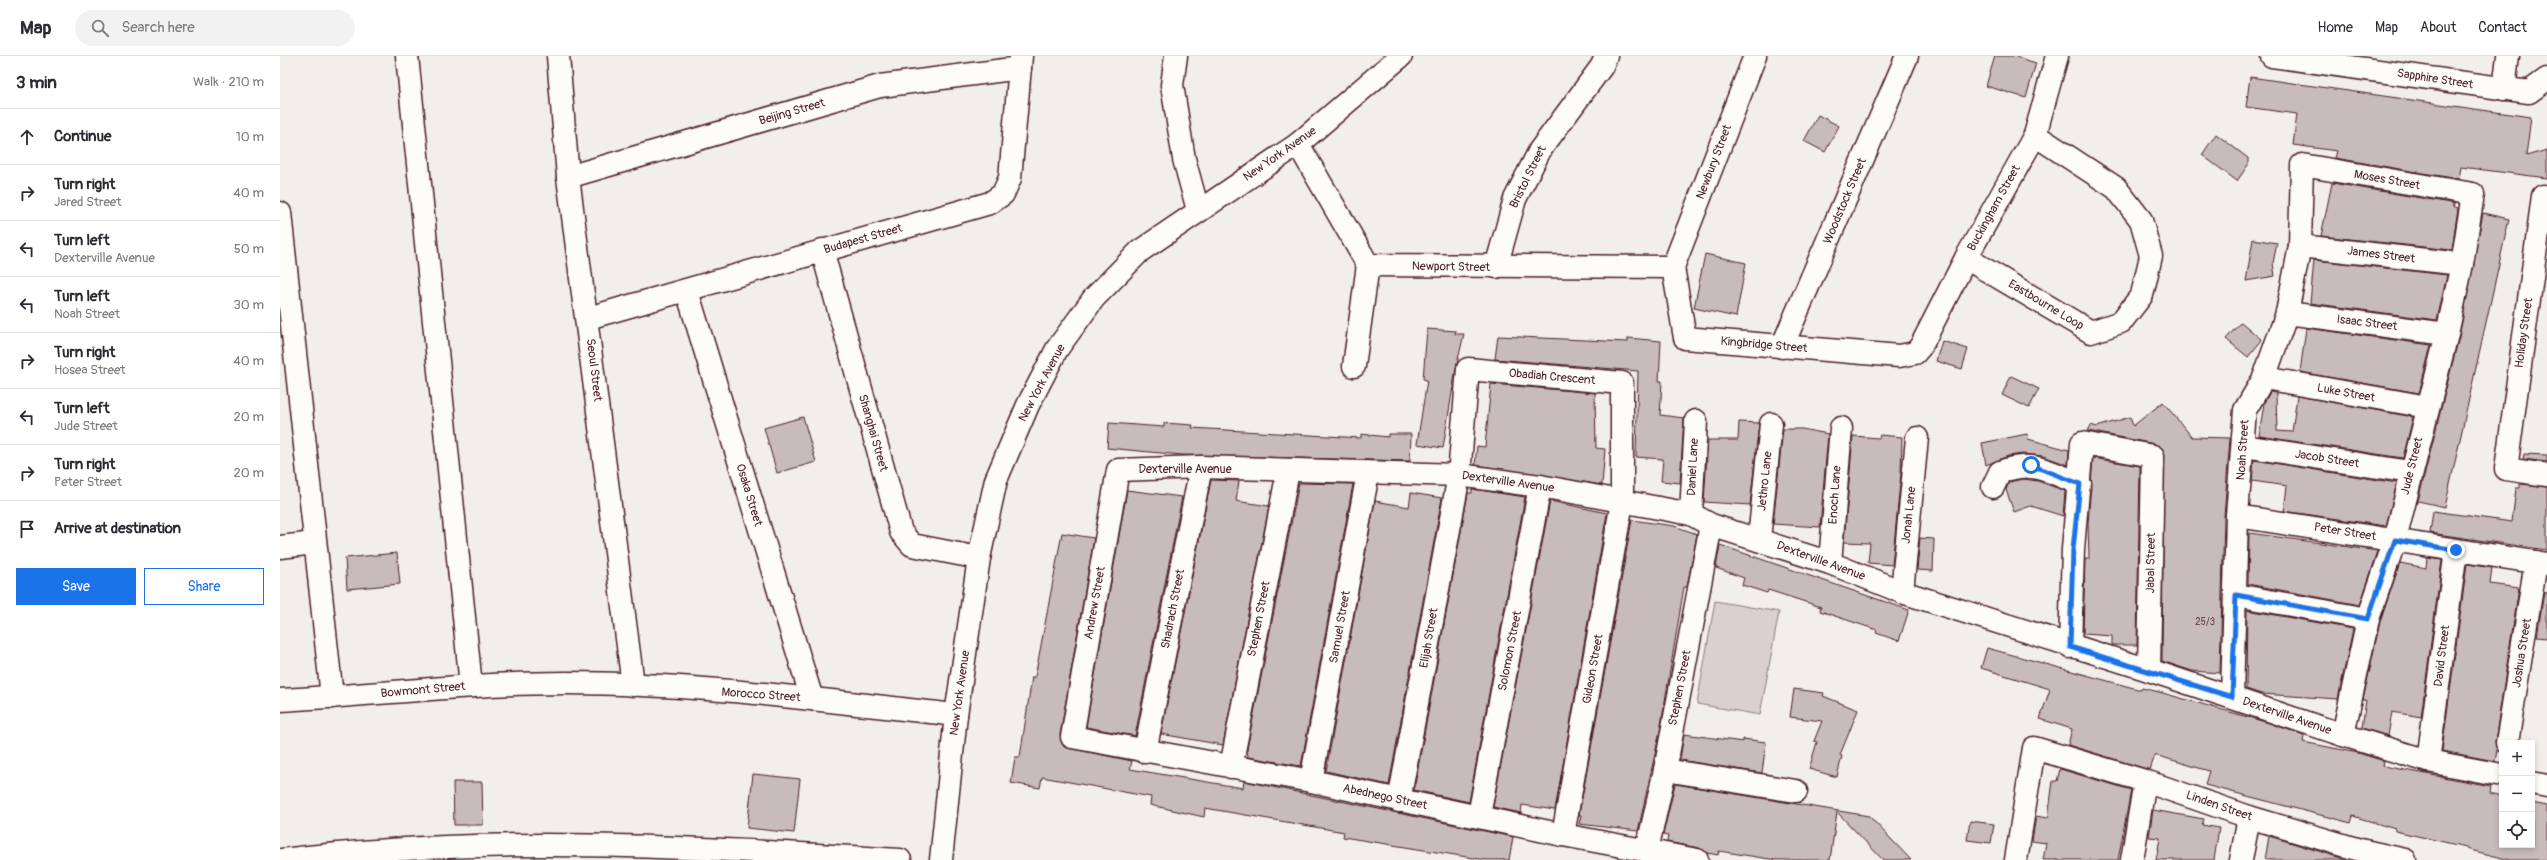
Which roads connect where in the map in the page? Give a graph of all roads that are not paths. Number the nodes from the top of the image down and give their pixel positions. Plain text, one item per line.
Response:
1 (407, 56) edge
2 (558, 56) edge
3 (1176, 56) edge
4 (1401, 56) edge
5 (1606, 56) edge
6 (1755, 56) edge
7 (1907, 56) edge
8 (2057, 56) edge
9 (2272, 56) edge
10 (2508, 56) edge
11 (1020, 62) edge
12 (2384, 63) edge
13 (2547, 79) edge
14 (2504, 89) junction
15 (2035, 135) junction
16 (1298, 144) junction
17 (2302, 165) joint
18 (568, 177) junction
19 (2473, 194) joint
20 (2541, 194) edge
21 (1198, 210) junction
22 (280, 212) edge
23 (2300, 246) junction
24 (822, 250) junction
25 (1966, 258) junction
26 (2462, 264) junction
27 (1368, 265) junction
28 (1496, 267) junction
29 (1673, 267) junction
30 (687, 291) junction
31 (2287, 313) junction
32 (588, 318) junction
33 (2447, 334) junction
34 (1782, 347) junction
35 (1915, 353) joint
36 (1354, 366) dead end
37 (2264, 378) junction
38 (2428, 407) junction
39 (1696, 421) dead end
40 (1771, 424) dead end
41 (1841, 428) dead end
42 (1917, 438) dead end
43 (2244, 446) junction
44 (1201, 467) junction
45 (1118, 470) joint
46 (1288, 471) junction
47 (2410, 472) junction
48 (1368, 473) junction
49 (1459, 475) junction
50 (2547, 475) edge
51 (2080, 484) junction
52 (1540, 486) junction
53 (1993, 487) dead end
54 (1622, 502) junction
55 (1690, 514) junction
56 (2237, 516) junction
57 (1710, 525) junction
58 (1760, 539) junction
59 (2395, 540) junction
60 (316, 542) junction
61 (280, 547) edge
62 (2456, 550) junction
63 (979, 558) junction
64 (1830, 563) junction
65 (2542, 563) edge
66 (1902, 592) junction
67 (2236, 595) junction
68 (2368, 619) junction
69 (2070, 647) junction
70 (2149, 670) junction
71 (565, 683) joint
72 (633, 685) junction
73 (472, 686) junction
74 (332, 697) junction
75 (2232, 697) junction
76 (812, 699) junction
77 (280, 700) edge
78 (956, 715) junction
79 (2343, 735) junction
80 (1072, 737) joint
81 (2508, 740) edge
82 (1146, 752) junction
83 (2428, 761) junction
84 (1231, 767) junction
85 (1665, 770) junction
86 (2499, 773) edge
87 (1311, 781) junction
88 (2145, 781) junction
89 (2535, 783) edge
90 (2547, 786) edge
91 (1796, 791) dead end
92 (1399, 801) junction
93 (1479, 816) junction
94 (2249, 817) junction
95 (1563, 835) junction
96 (1647, 850) junction
97 (509, 853) edge
98 (653, 853) edge
99 (2360, 855) edge
100 (796, 857) edge
101 (282, 860) edge
102 (900, 860) edge
103 (941, 860) edge
104 (1697, 860) edge
105 (2016, 860) edge
106 (2132, 860) edge
107 (2241, 860) edge
108 (2405, 860) edge

1 - 73 street
2 - 18 street, Seoul Street
3 - 21 street
4 - 16 street, New York Avenue
5 - 28 street, Bristol Street
6 - 29 street, Newbury Street
7 - 34 street, Woodstock Street
8 - 15 street, Buckingham Street
9 - 12 street, Sapphire Street
10 - 14 street
11 - 18 street, Beijing Street
11 - 24 street, Budapest Street
12 - 14 street, Sapphire Street
13 - 14 street, Sapphire Street
15 - 25 street, Buckingham Street
15 - 25 street, Eastbourne Loop
16 - 21 street, New York Avenue
16 - 27 street
17 - 19 street, Moses Street
17 - 23 street, Noah Street
18 - 32 street, Seoul Street
19 - 26 street, Jude Street
20 - 50 street, Holiday Street
21 - 63 street, New York Avenue
22 - 60 street
23 - 26 street, James Street
23 - 31 street, Noah Street
24 - 30 street, Budapest Street
24 - 63 street, Shanghai Street
25 - 35 street, Buckingham Street
26 - 33 street, Jude Street
27 - 28 street, Newport Street
27 - 36 street
28 - 29 street, Newport Street
29 - 34 street, Kingbridge Street
30 - 32 street, Budapest Street
30 - 76 street, Osaka Street
31 - 33 street, Isaac Street
31 - 37 street, Noah Street
32 - 72 street, Seoul Street
33 - 38 street, Jude Street
34 - 35 street, Kingbridge Street
37 - 38 street, Luke Street
37 - 43 street, Noah Street
38 - 47 street, Jude Street
39 - 55 street, Daniel Lane
40 - 58 street, Jethro Lane
41 - 64 street, Enoch Lane
42 - 66 street, Jonah Lane
43 - 47 street, Jacob Street
43 - 56 street, Noah Street
44 - 45 street, Dexterville Avenue
44 - 46 street, Dexterville Avenue
44 - 82 street, Shadrach Street
45 - 80 street, Andrew Street
46 - 48 street, Dexterville Avenue
46 - 84 street, Stephen Street
47 - 59 street, Jude Street
48 - 49 street, Dexterville Avenue
48 - 87 street, Samuel Street
49 - 52 street, Dexterville Avenue
49 - 54 street, Obadiah Crescent
49 - 92 street, Elijah Street
51 - 53 street
51 - 69 street
51 - 70 street, Jabal Street
52 - 54 street, Dexterville Avenue
52 - 93 street, Solomon Street
54 - 55 street, Dexterville Avenue
54 - 95 street, Gideon Street
55 - 57 street, Dexterville Avenue
56 - 59 street, Peter Street
56 - 67 street, Noah Street
57 - 58 street, Dexterville Avenue
57 - 85 street, Stephen Street
58 - 64 street, Dexterville Avenue
59 - 62 street, Peter Street
59 - 68 street, Jude Street
60 - 61 street
60 - 74 street
62 - 65 street, Peter Street
62 - 83 street, David Street
63 - 78 street, New York Avenue
64 - 66 street, Dexterville Avenue
65 - 81 street, Joshua Street
66 - 69 street, Dexterville Avenue
67 - 68 street
67 - 75 street, Noah Street
68 - 79 street, Jude Street
69 - 70 street, Dexterville Avenue
70 - 75 street, Dexterville Avenue
71 - 72 street, Morocco Street
71 - 73 street, Bowmont Street
72 - 76 street, Morocco Street
73 - 74 street, Bowmont Street
74 - 77 street, Bowmont Street
75 - 79 street, Dexterville Avenue
76 - 78 street, Morocco Street
78 - 103 street, New York Avenue
79 - 83 street, Dexterville Avenue
80 - 82 street, Abednego Street
82 - 84 street, Abednego Street
83 - 86 street, Dexterville Avenue
84 - 87 street, Abednego Street
85 - 91 street
85 - 96 street, Stephen Street
87 - 92 street, Abednego Street
88 - 94 street, Linden Street
88 - 105 street, Linden Street
88 - 106 street
89 - 90 street
92 - 93 street, Abednego Street
93 - 95 street, Abednego Street
94 - 99 street, Linden Street
94 - 107 street
95 - 96 street, Abednego Street
96 - 104 street, Abednego Street
97 - 98 street
97 - 101 street
98 - 100 street
99 - 108 street, Linden Street
100 - 102 street

